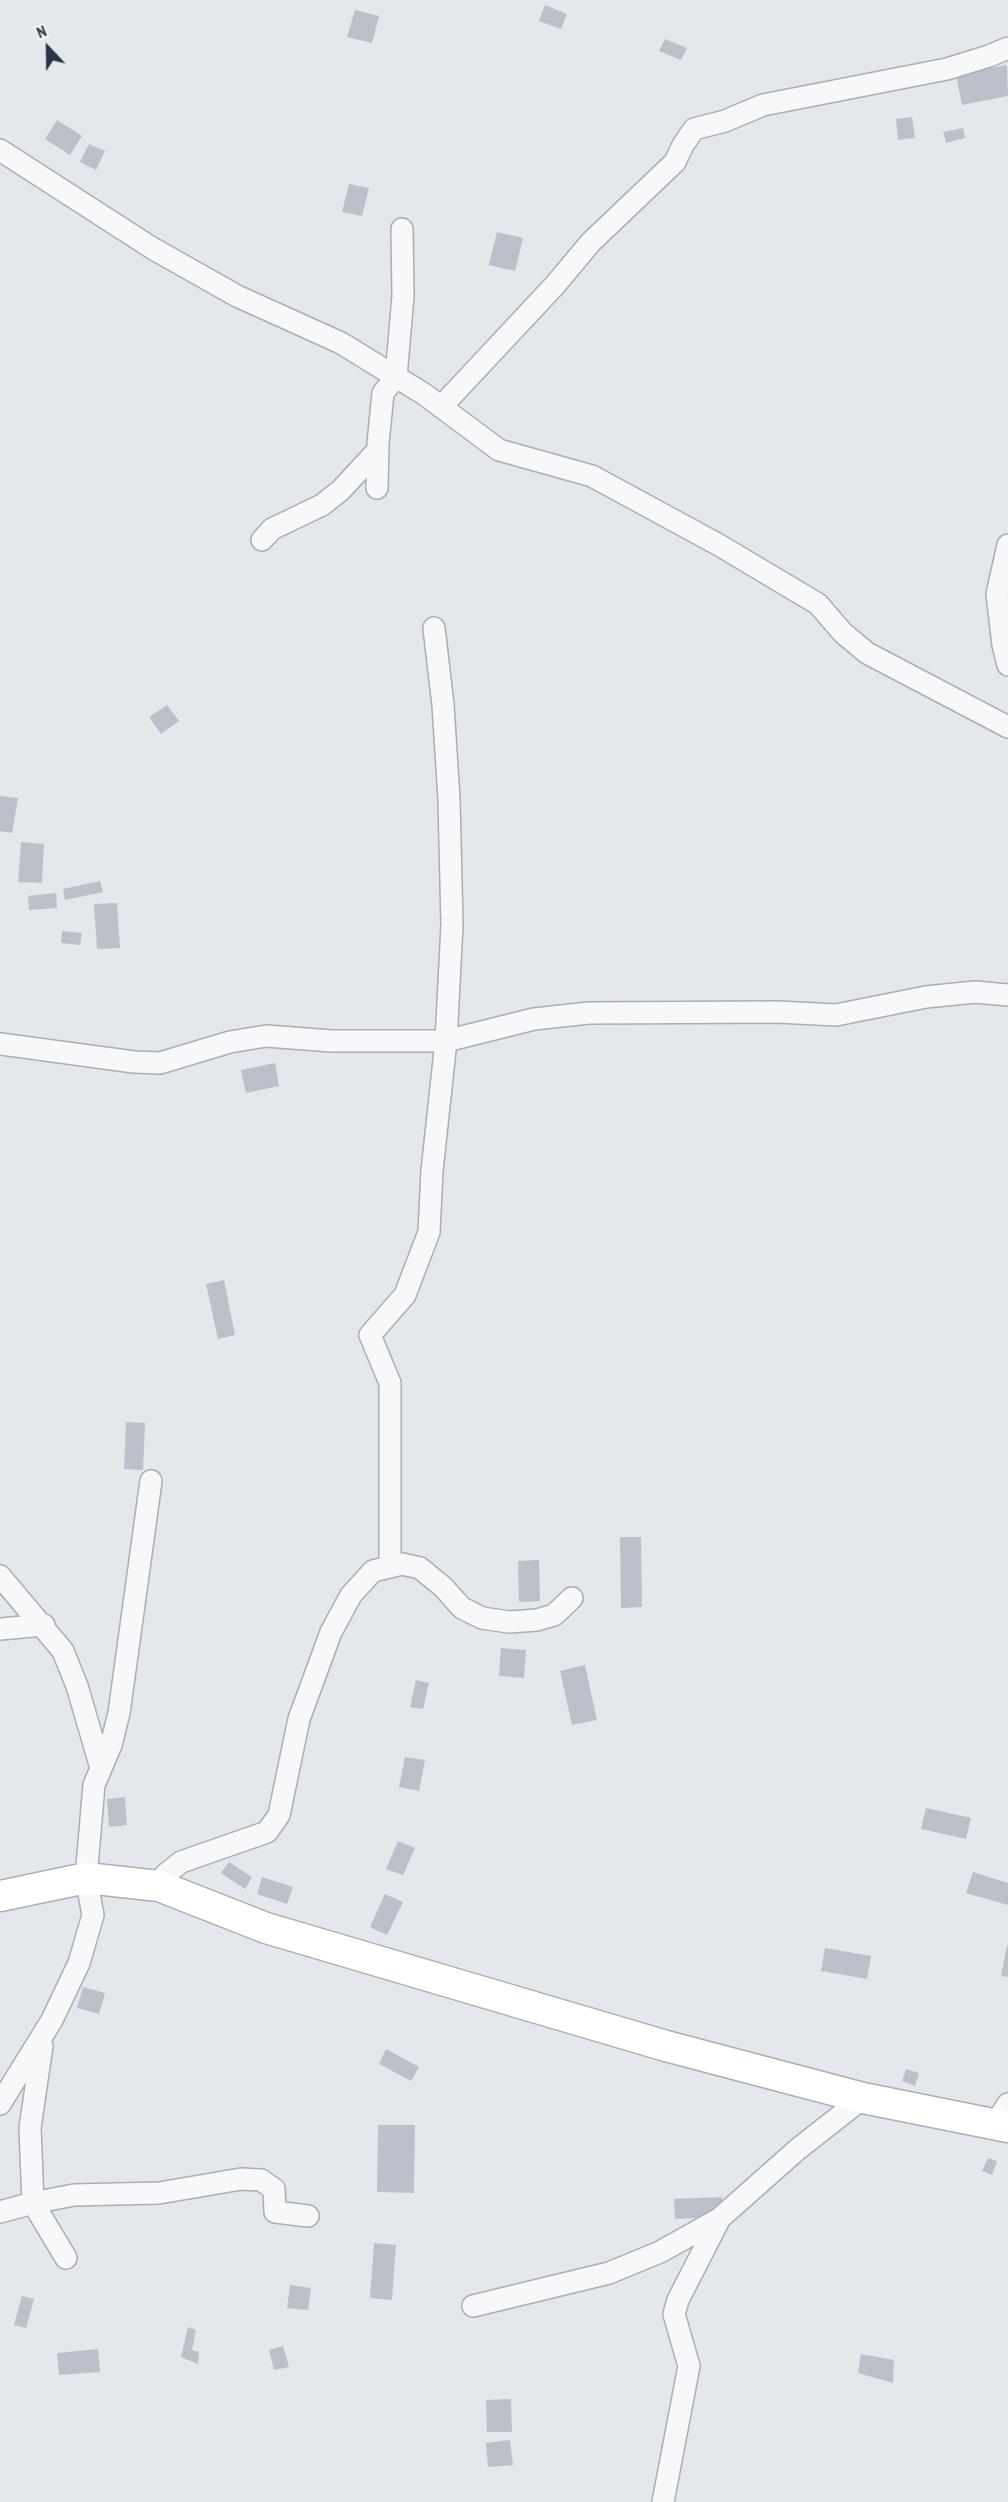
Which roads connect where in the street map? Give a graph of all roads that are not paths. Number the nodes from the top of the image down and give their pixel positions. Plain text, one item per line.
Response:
1 (1008, 48) edge
2 (0, 150) edge
3 (402, 229) dead end
4 (396, 377) junction
5 (441, 407) junction
6 (377, 451) junction
7 (377, 488) dead end
8 (262, 540) dead end
9 (1008, 545) edge
10 (434, 628) dead end
11 (1008, 665) edge
12 (1008, 728) edge
13 (1008, 995) edge
14 (446, 1041) junction
15 (0, 1044) edge
16 (151, 1481) dead end
17 (390, 1567) junction
18 (0, 1576) edge
19 (572, 1598) dead end
20 (44, 1625) junction
21 (0, 1629) edge
22 (101, 1768) junction
23 (86, 1878) junction
24 (159, 1886) junction
25 (0, 1896) edge
26 (43, 2037) junction
27 (863, 2098) junction
28 (0, 2104) edge
29 (1004, 2119) edge
30 (33, 2161) junction
31 (63, 2197) junction
32 (33, 2203) junction
33 (1, 2212) edge
34 (308, 2216) dead end
35 (719, 2219) junction
36 (52, 2237) junction
37 (66, 2258) dead end
38 (473, 2306) dead end
39 (663, 2502) edge

1 - 5 street
2 - 4 street
3 - 4 street
4 - 5 street
4 - 6 street
5 - 12 street
6 - 7 street
6 - 8 street
9 - 11 street
10 - 14 street
13 - 14 street
14 - 15 street
14 - 17 street
16 - 22 street
17 - 19 street
17 - 24 street
18 - 20 street
20 - 21 street
20 - 22 street
22 - 23 street
23 - 24 main road
23 - 25 main road
23 - 26 street
24 - 27 main road
26 - 28 street
26 - 30 street
27 - 29 main road
27 - 35 street
30 - 31 street
30 - 32 street
31 - 32 street
31 - 34 street
32 - 33 street
32 - 36 street
33 - 36 street
35 - 38 street
35 - 39 street
36 - 37 street

